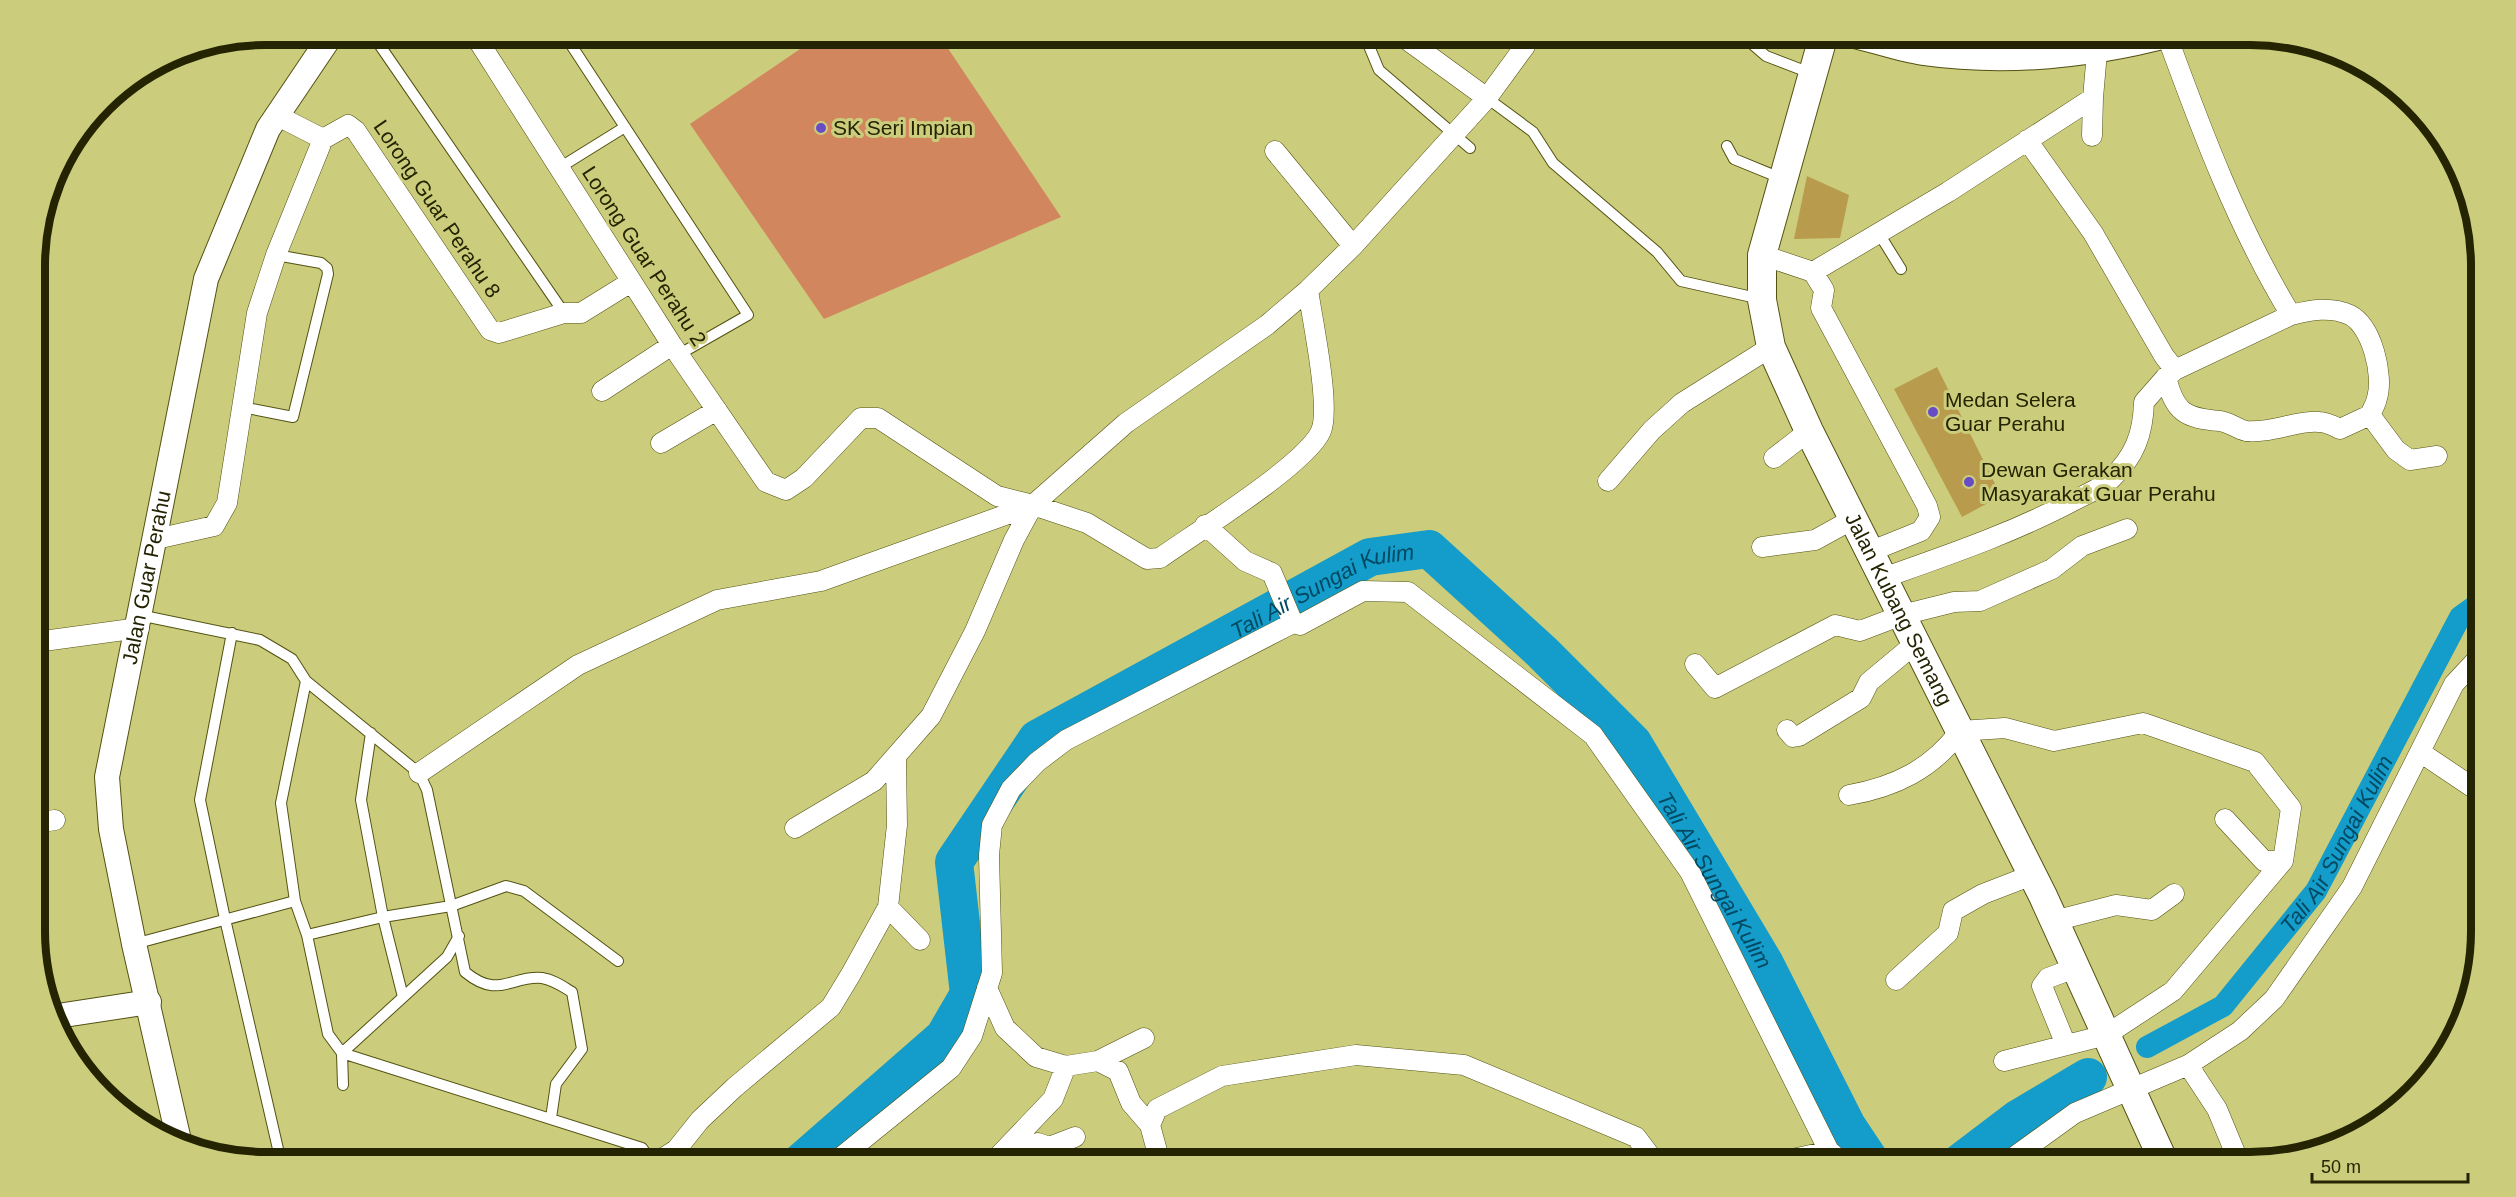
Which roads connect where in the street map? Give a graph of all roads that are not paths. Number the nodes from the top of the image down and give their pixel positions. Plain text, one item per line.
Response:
1 (324, 45) edge
2 (380, 45) edge
3 (481, 45) edge
4 (571, 45) edge
5 (1369, 45) edge
6 (1414, 45) edge
7 (1518, 45) edge
8 (1753, 45) edge
9 (1821, 45) edge
10 (1930, 45) edge
11 (2127, 45) edge
12 (2173, 45) edge
13 (2097, 52) junction
14 (1814, 74) junction
15 (1487, 98) junction
16 (2093, 98) junction
17 (276, 115) junction
18 (625, 127) junction
19 (1452, 135) junction
20 (2092, 136) dead end
21 (323, 139) junction
22 (2027, 140) junction
23 (1726, 146) dead end
24 (1470, 148) dead end
25 (1275, 151) dead end
26 (559, 168) junction
27 (1783, 179) junction
28 (1878, 232) junction
29 (1353, 246) junction
30 (276, 255) junction
31 (1762, 255) junction
32 (1901, 269) dead end
33 (1814, 272) junction
34 (631, 282) junction
35 (1308, 290) junction
36 (1762, 300) junction
37 (564, 313) junction
38 (2291, 315) junction
39 (1771, 347) junction
40 (675, 350) junction
41 (2170, 374) junction
42 (602, 391) dead end
43 (242, 407) junction
44 (717, 410) junction
45 (2370, 416) junction
46 (1809, 431) junction
47 (662, 443) dead end
48 (2437, 456) dead end
49 (1774, 458) dead end
50 (1608, 481) dead end
51 (1033, 505) junction
52 (1853, 519) junction
53 (1205, 525) junction
54 (2127, 529) dead end
55 (156, 539) junction
56 (1762, 547) dead end
57 (1869, 552) junction
58 (1883, 578) junction
59 (1902, 615) junction
60 (1292, 619) junction
61 (139, 622) junction
62 (232, 633) junction
63 (45, 640) edge
64 (1916, 643) junction
65 (1695, 664) dead end
66 (2471, 666) edge
67 (306, 681) junction
68 (1787, 730) dead end
69 (1960, 731) junction
70 (371, 733) junction
71 (2420, 752) junction
72 (896, 760) junction
73 (419, 773) junction
74 (2471, 786) edge
75 (1849, 795) dead end
76 (2225, 819) dead end
77 (795, 828) dead end
78 (2283, 861) junction
79 (2032, 874) junction
80 (2174, 894) dead end
81 (295, 901) junction
82 (451, 906) junction
83 (888, 907) junction
84 (383, 917) junction
85 (225, 920) junction
86 (2054, 921) junction
87 (306, 935) junction
88 (459, 936) junction
89 (921, 939) dead end
90 (134, 944) junction
91 (618, 961) dead end
92 (2075, 968) junction
93 (1896, 980) dead end
94 (987, 988) junction
95 (403, 997) junction
96 (148, 1002) junction
97 (64, 1019) edge
98 (2106, 1035) junction
99 (1144, 1038) dead end
100 (2066, 1045) junction
101 (342, 1053) junction
102 (1098, 1061) junction
103 (2004, 1061) dead end
104 (2187, 1065) junction
105 (1066, 1066) junction
106 (343, 1085) dead end
107 (2130, 1088) junction
108 (551, 1118) junction
109 (1150, 1125) junction
110 (177, 1133) edge
111 (1075, 1137) dead end
112 (279, 1152) edge
113 (645, 1152) edge
114 (673, 1152) edge
115 (847, 1152) edge
116 (1003, 1152) edge
117 (1013, 1152) edge
118 (1157, 1152) edge
119 (1647, 1152) edge
120 (1832, 1152) edge
121 (2021, 1152) edge
122 (2159, 1152) edge
123 (2235, 1152) edge

1 - 17 street, Jalan Guar Perahu
2 - 37 lane
3 - 26 street, Lorong Guar Perahu 2
4 - 18 lane
5 - 19 lane
6 - 15 street
7 - 15 street
8 - 14 lane
9 - 14 main road, Jalan Kubang Semang
10 - 13 street
11 - 13 street
12 - 38 street
13 - 16 street
14 - 27 main road, Jalan Kubang Semang
15 - 19 street
15 - 36 lane
16 - 20 street
16 - 22 street
17 - 21 street
17 - 55 street, Jalan Guar Perahu
18 - 26 lane
18 - 40 lane
19 - 24 lane
19 - 29 street
21 - 30 street
21 - 37 street, Lorong Guar Perahu 8
22 - 28 street
22 - 41 street
23 - 27 lane
25 - 29 street
26 - 34 street, Lorong Guar Perahu 2
27 - 31 main road, Jalan Kubang Semang
28 - 32 lane
28 - 33 street
29 - 35 street
30 - 43 street
30 - 43 lane
31 - 33 street
31 - 36 main road, Jalan Kubang Semang
33 - 57 street
34 - 37 street
34 - 40 street, Lorong Guar Perahu 2
35 - 51 street
35 - 53 street
36 - 39 main road, Jalan Kubang Semang
38 - 41 street
38 - 45 street
39 - 46 main road, Jalan Kubang Semang
39 - 50 street
40 - 42 street
40 - 44 street, Lorong Guar Perahu 2
41 - 45 street
41 - 58 street
43 - 55 street
44 - 47 street
44 - 51 street, Lorong Guar Perahu 2
45 - 48 street
46 - 49 street
46 - 52 main road, Jalan Kubang Semang
51 - 53 street
51 - 72 street
51 - 73 street
52 - 56 street
52 - 57 main road, Jalan Kubang Semang
53 - 60 street
54 - 59 street
55 - 61 street, Jalan Guar Perahu
57 - 58 main road, Jalan Kubang Semang
58 - 59 main road, Jalan Kubang Semang
59 - 64 main road, Jalan Kubang Semang
59 - 65 street
60 - 94 street
60 - 120 street
61 - 62 lane
61 - 63 street
61 - 90 street, Jalan Guar Perahu
62 - 67 lane
62 - 85 lane
64 - 68 street
64 - 69 main road, Jalan Kubang Semang
66 - 71 street
67 - 70 lane
67 - 81 lane
69 - 75 street
69 - 78 street
69 - 79 main road, Jalan Kubang Semang
70 - 73 lane
70 - 84 lane
71 - 74 street
71 - 104 street
72 - 77 street
72 - 83 street
73 - 82 lane
76 - 78 street
78 - 98 street
79 - 86 main road, Jalan Kubang Semang
79 - 93 street
80 - 86 street
81 - 85 lane
81 - 87 lane
82 - 84 lane
82 - 88 lane
82 - 91 lane
83 - 89 street
83 - 114 street
84 - 87 lane
84 - 95 lane
85 - 90 lane
85 - 112 lane
86 - 92 main road, Jalan Kubang Semang
87 - 101 lane
88 - 95 lane
88 - 108 lane
90 - 96 street, Jalan Guar Perahu
92 - 98 main road, Jalan Kubang Semang
92 - 100 street
94 - 105 street
94 - 115 street
95 - 101 lane
96 - 97 street
96 - 110 street, Jalan Guar Perahu
98 - 100 street
98 - 107 main road, Jalan Kubang Semang
99 - 102 street
100 - 103 street
101 - 106 lane
101 - 108 lane
102 - 105 street
102 - 109 street
104 - 107 street
104 - 123 street
105 - 116 street
107 - 121 street
107 - 122 main road, Jalan Kubang Semang
108 - 113 lane
109 - 118 street
109 - 119 street
111 - 117 street

